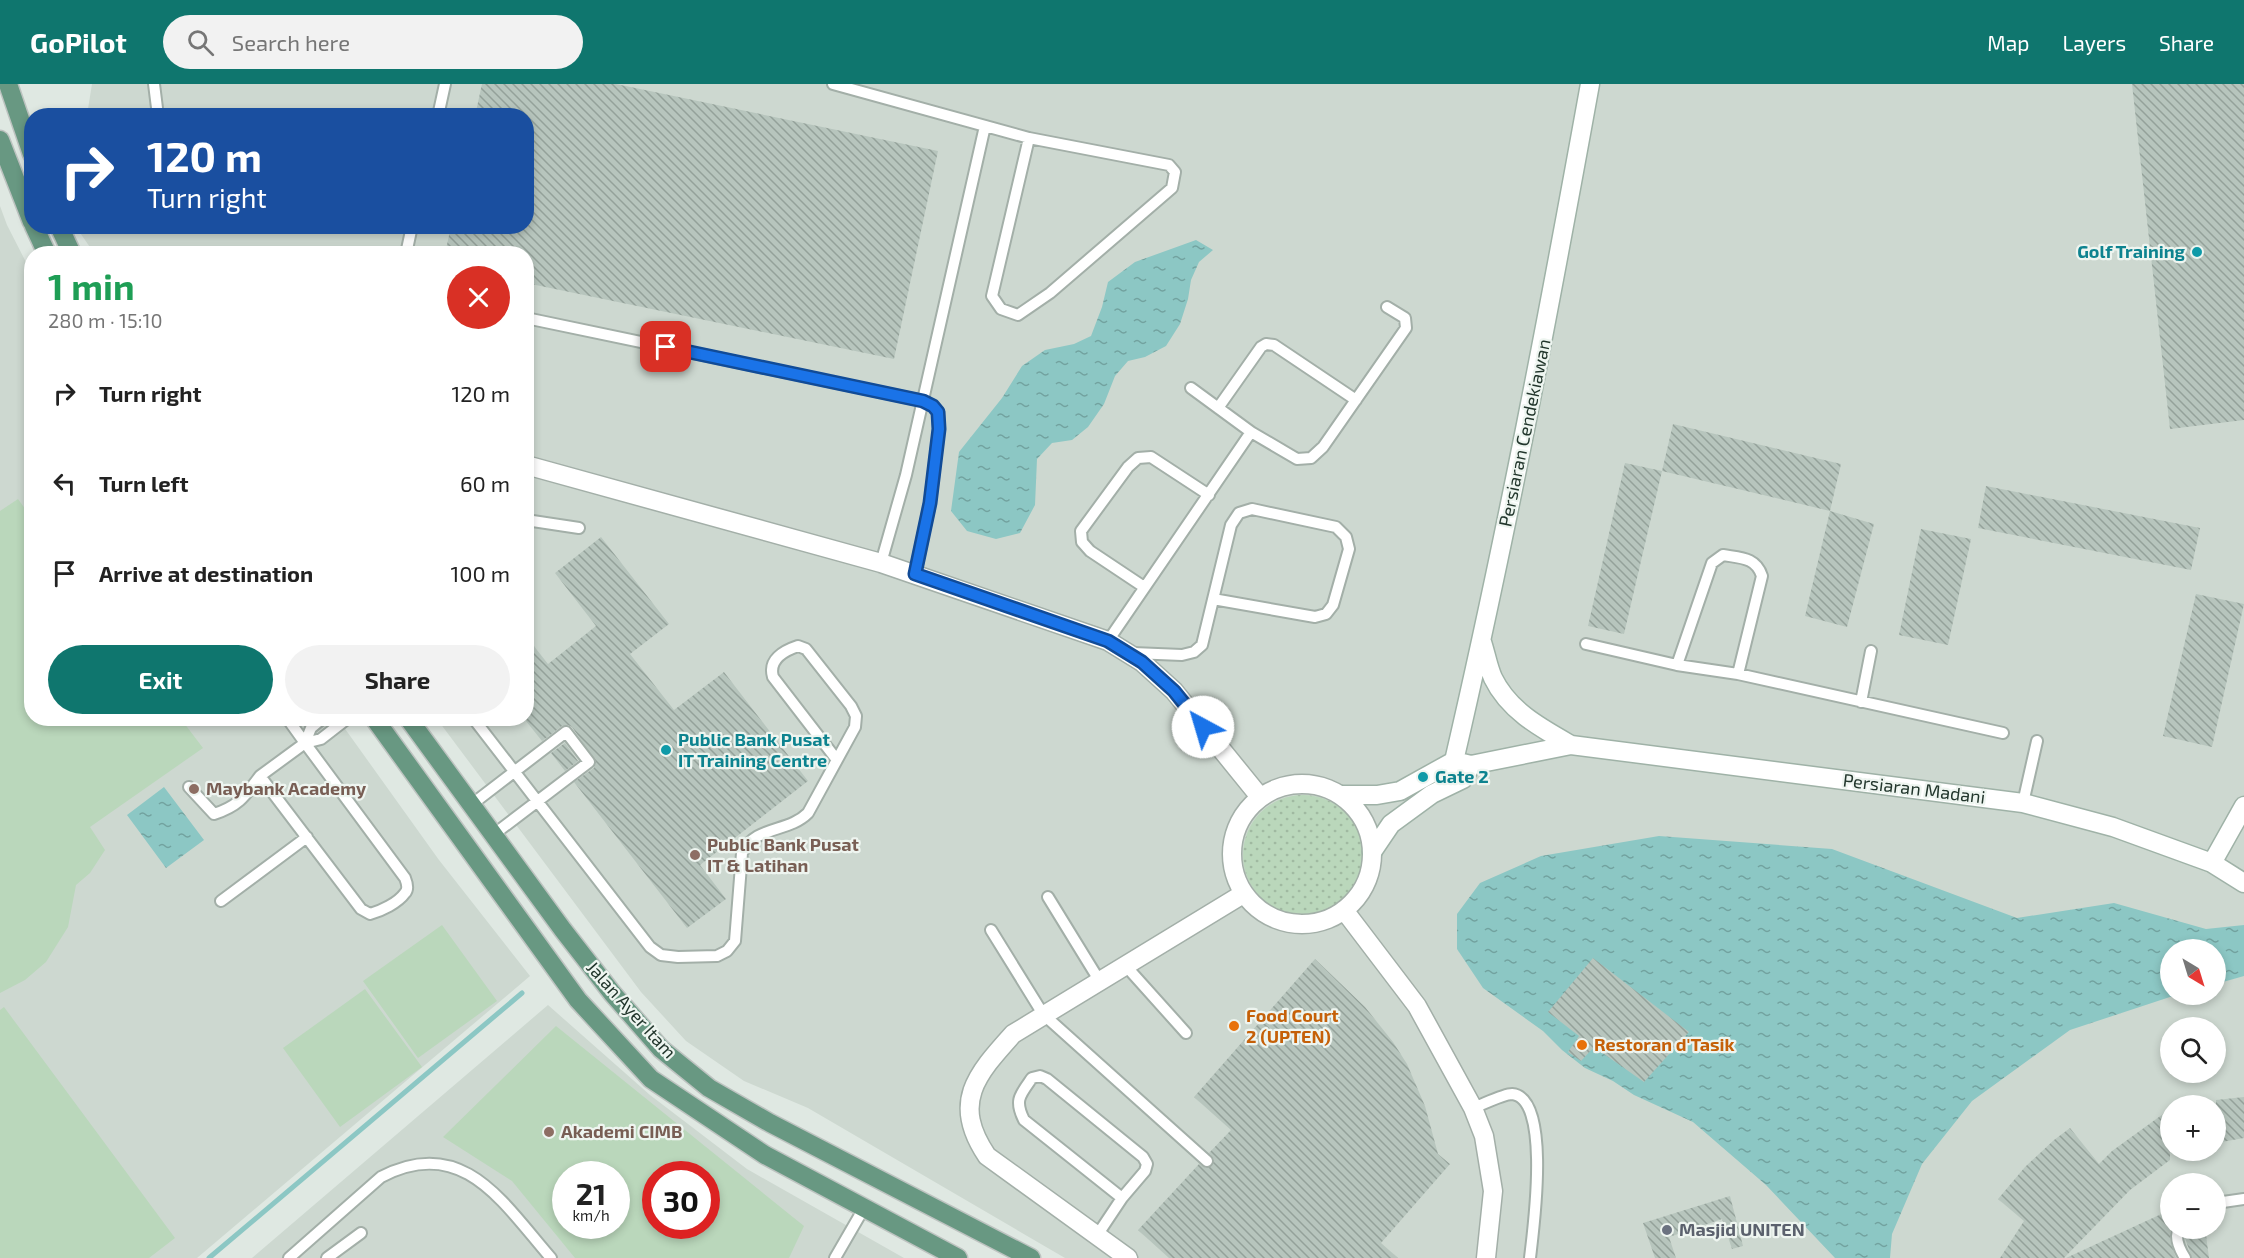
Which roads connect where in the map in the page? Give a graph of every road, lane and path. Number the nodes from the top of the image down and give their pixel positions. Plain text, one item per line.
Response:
1 (8, 84) edge
2 (154, 84) edge
3 (445, 84) edge
4 (833, 84) edge
5 (1590, 84) edge
6 (157, 108) edge
7 (440, 108) edge
8 (985, 126) junction
9 (24, 131) edge
10 (1029, 138) junction
11 (0, 140) edge
12 (24, 202) edge
13 (1388, 307) dead end
14 (534, 320) edge
15 (1191, 388) dead end
16 (1356, 400) junction
17 (923, 401) junction
18 (1218, 408) junction
19 (1251, 432) junction
20 (534, 467) edge
21 (1209, 495) junction
22 (534, 521) edge
23 (579, 528) dead end
24 (881, 563) junction
25 (915, 574) junction
26 (1144, 587) junction
27 (1213, 599) junction
28 (1108, 641) junction
29 (1482, 641) junction
30 (1586, 644) dead end
31 (1871, 651) dead end
32 (1128, 653) junction
33 (1677, 664) junction
34 (1738, 674) junction
35 (1861, 702) junction
36 (293, 726) edge
37 (313, 726) edge
38 (338, 726) edge
39 (380, 726) edge
40 (414, 726) edge
41 (479, 726) edge
42 (2003, 733) dead end
43 (2037, 741) dead end
44 (305, 743) junction
45 (1571, 745) junction
46 (837, 760) junction
47 (1463, 768) junction
48 (514, 772) junction
49 (260, 776) junction
50 (189, 787) dead end
51 (1341, 795) junction
52 (1260, 797) junction
53 (536, 802) junction
54 (2023, 803) junction
55 (471, 805) junction
56 (2244, 806) edge
57 (493, 835) junction
58 (307, 837) junction
59 (1372, 852) junction
60 (2212, 863) junction
61 (2244, 884) edge
62 (1242, 894) junction
63 (1048, 897) dead end
64 (221, 901) dead end
65 (1344, 910) junction
66 (992, 930) dead end
67 (1125, 965) junction
68 (1099, 980) junction
69 (1043, 1014) junction
70 (1186, 1033) dead end
71 (1473, 1108) junction
72 (1208, 1161) dead end
73 (1122, 1198) junction
74 (2244, 1198) edge
75 (2226, 1201) edge
76 (864, 1208) junction
77 (361, 1233) dead end
78 (1098, 1234) junction
79 (2178, 1239) edge
80 (289, 1258) edge
81 (327, 1258) edge
82 (551, 1258) edge
83 (835, 1258) edge
84 (958, 1258) edge
85 (1031, 1258) edge
86 (1128, 1258) edge
87 (1486, 1258) edge
88 (1530, 1258) edge
89 (2185, 1258) edge

1 - 9 main road
2 - 6 lane
3 - 7 lane
4 - 8 lane
5 - 29 street, Persiaran Cendekiawan
8 - 10 lane
8 - 17 lane
10 - 10 lane
11 - 12 main road
13 - 16 lane
14 - 17 lane
15 - 18 lane
16 - 18 lane
16 - 19 lane
17 - 24 lane
17 - 25 lane
18 - 19 lane
19 - 21 lane
20 - 24 street
21 - 26 lane
21 - 26 lane
22 - 23 lane
24 - 25 street
25 - 28 street
26 - 28 lane
27 - 27 lane
27 - 32 lane
28 - 32 street
29 - 45 street
29 - 47 street, Persiaran Cendekiawan
30 - 33 lane
31 - 35 lane
32 - 52 street
33 - 34 lane
33 - 34 lane
34 - 35 lane
35 - 42 lane
36 - 44 lane
37 - 44 lane
38 - 44 lane
39 - 76 main road, Jalan Ayer Itam
40 - 55 main road, Jalan Ayer Itam
41 - 48 lane
43 - 54 lane
44 - 49 lane
44 - 58 lane
45 - 47 street
45 - 54 street, Persiaran Madani
46 - 46 lane
46 - 53 lane
47 - 51 street
47 - 59 street
48 - 53 lane
48 - 53 lane
48 - 55 lane
49 - 50 lane
49 - 58 lane
51 - 52 street
51 - 59 street
52 - 62 street
53 - 57 lane
54 - 60 street, Persiaran Madani
55 - 57 main road, Jalan Ayer Itam
56 - 60 street
57 - 85 main road, Jalan Ayer Itam
58 - 64 lane
59 - 65 street
60 - 61 street, Persiaran Madani
62 - 65 street
62 - 67 street
63 - 68 lane
65 - 71 street
66 - 69 lane
67 - 68 street
67 - 70 lane
68 - 69 street
69 - 72 lane
69 - 78 street
71 - 87 street
71 - 88 lane
73 - 73 lane
73 - 78 lane
74 - 75 lane
76 - 83 lane
76 - 84 main road, Jalan Ayer Itam
77 - 81 lane
78 - 86 street
79 - 89 lane
80 - 82 lane

